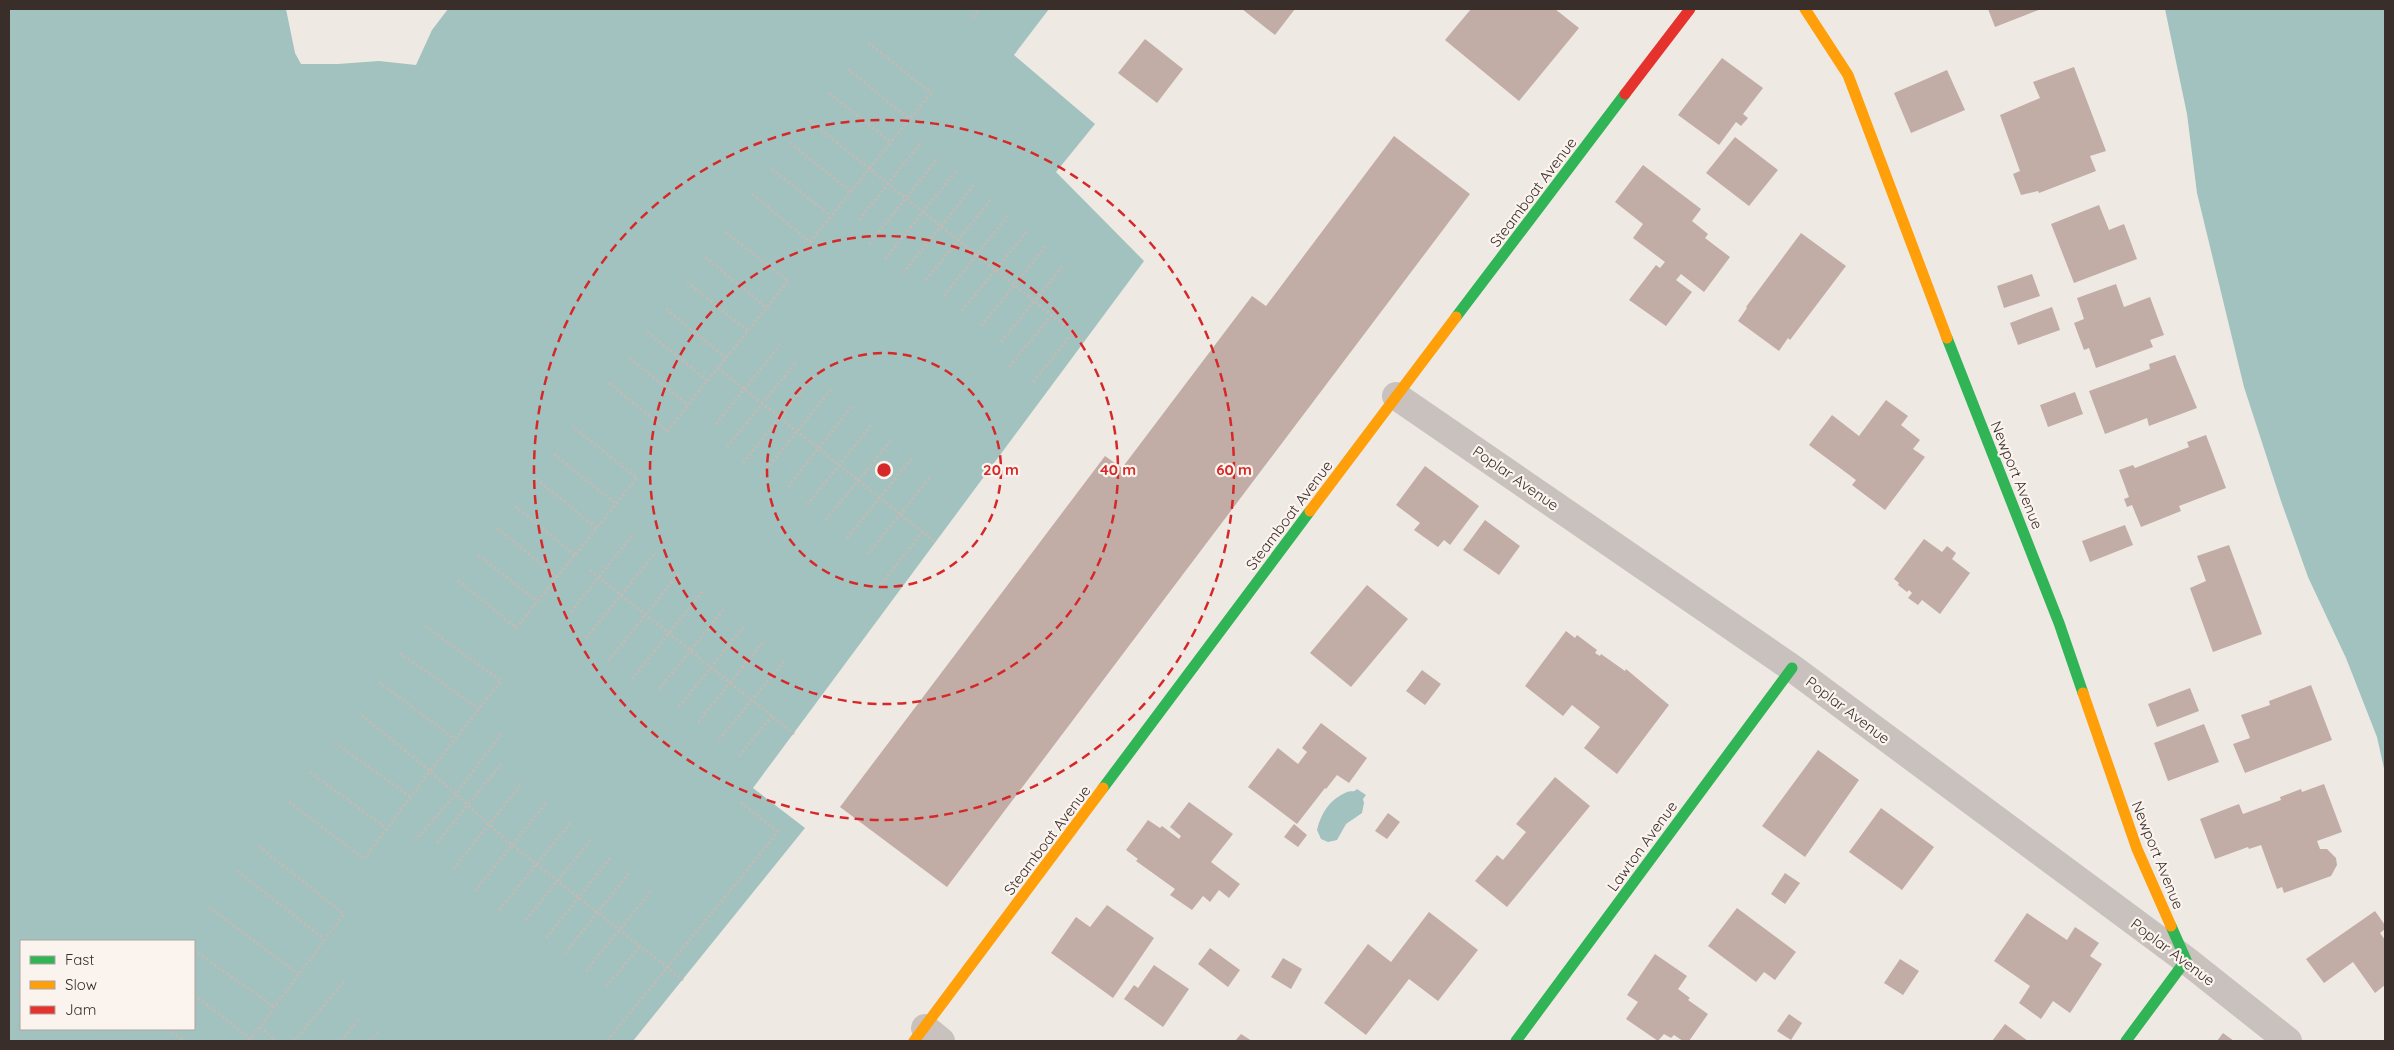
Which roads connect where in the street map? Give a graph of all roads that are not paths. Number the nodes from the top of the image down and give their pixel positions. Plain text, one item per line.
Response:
1 (1690, 9) edge
2 (1805, 9) edge
3 (1396, 396) junction
4 (1792, 668) junction
5 (2186, 960) junction
6 (927, 1037) edge
7 (1516, 1041) edge
8 (2126, 1041) edge
9 (2288, 1041) edge

1 - 3 street, Steamboat Avenue
2 - 5 street, Newport Avenue
3 - 4 street, Poplar Avenue
3 - 6 street, Steamboat Avenue
4 - 5 street, Poplar Avenue
4 - 7 street, Lawton Avenue
5 - 8 street
5 - 9 street, Poplar Avenue

